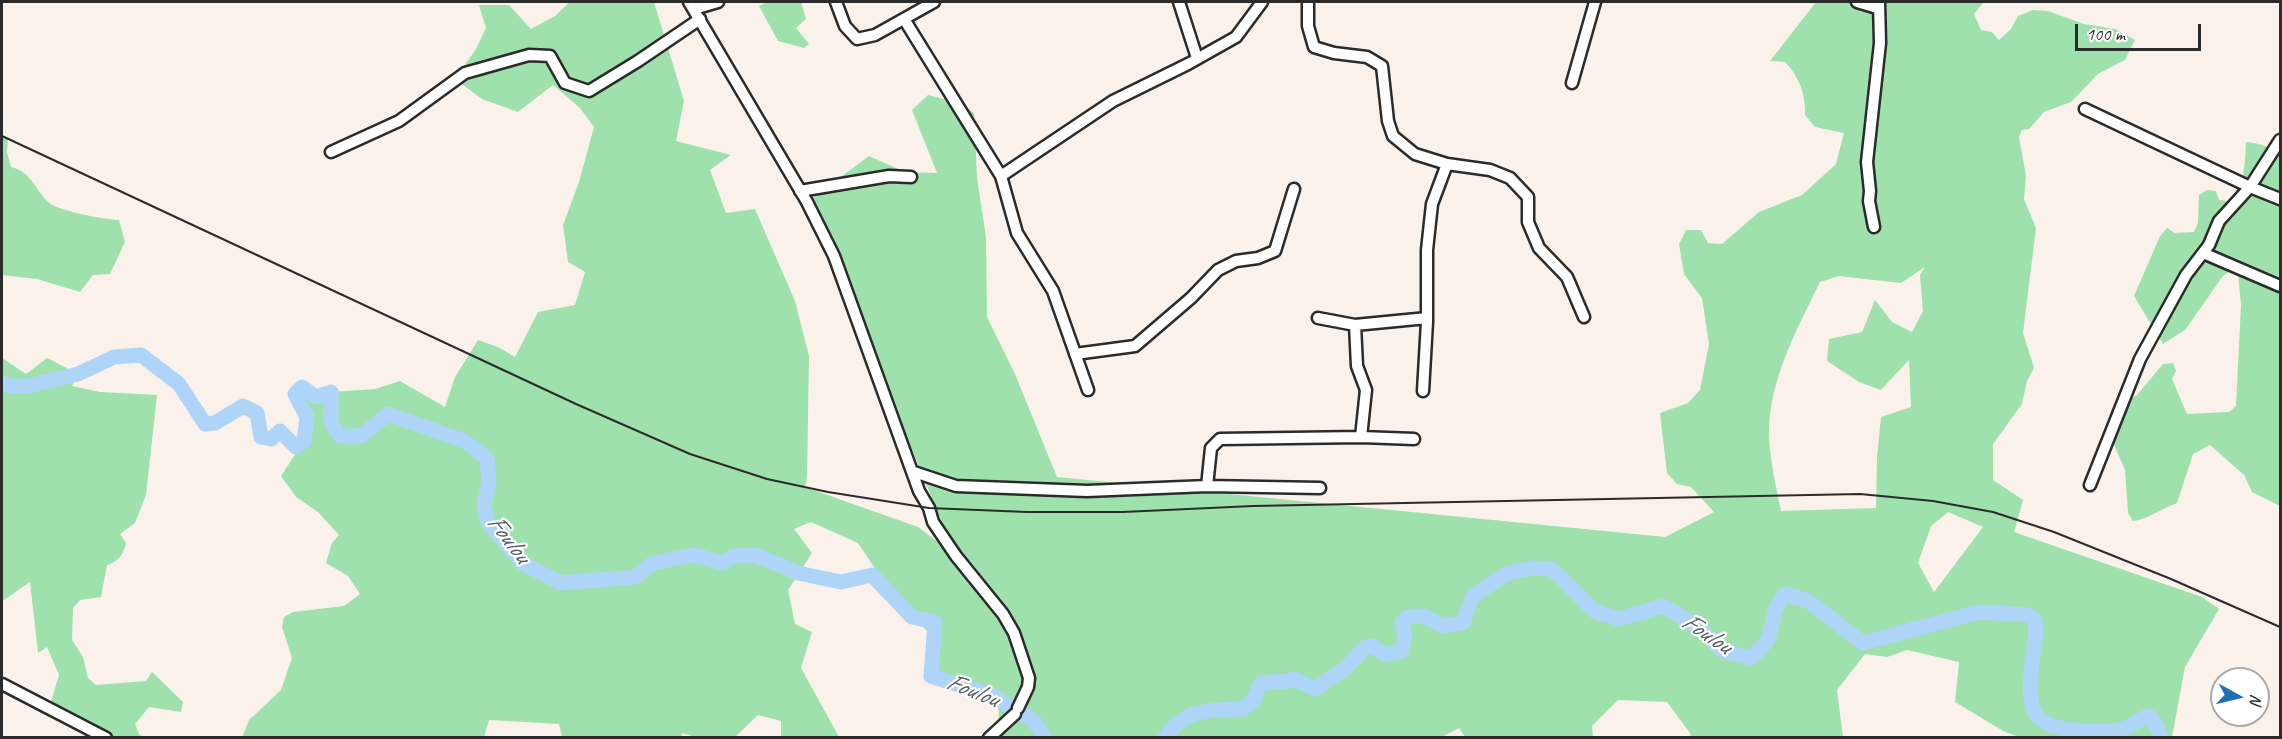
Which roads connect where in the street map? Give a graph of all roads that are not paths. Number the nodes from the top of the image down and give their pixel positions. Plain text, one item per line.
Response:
1 (718, 2) edge
2 (836, 2) edge
3 (934, 2) edge
4 (1179, 2) edge
5 (1262, 2) edge
6 (1308, 2) edge
7 (1595, 2) edge
8 (1857, 2) edge
9 (691, 5) edge
10 (1878, 5) edge
11 (700, 19) junction
12 (904, 19) junction
13 (1197, 58) junction
14 (1572, 83) dead end
15 (2085, 109) dead end
16 (2280, 140) edge
17 (331, 152) dead end
18 (1447, 164) junction
19 (1001, 176) junction
20 (911, 177) dead end
21 (2250, 188) junction
22 (1294, 189) dead end
23 (800, 191) junction
24 (2280, 199) edge
25 (1875, 227) dead end
26 (2203, 253) junction
27 (2280, 286) edge
28 (1584, 317) dead end
29 (1318, 318) dead end
30 (1427, 318) junction
31 (1355, 325) junction
32 (1075, 354) junction
33 (1088, 390) dead end
34 (1423, 391) dead end
35 (1361, 437) junction
36 (1414, 439) dead end
37 (914, 472) junction
38 (2090, 485) dead end
39 (1207, 486) junction
40 (1320, 489) dead end
41 (2, 684) edge
42 (106, 738) edge
43 (989, 738) edge

1 - 9 street
2 - 12 street
3 - 12 street
4 - 13 street
5 - 13 street
6 - 18 street
7 - 14 street
8 - 10 street
9 - 11 street
10 - 25 street
11 - 17 street
11 - 23 street
12 - 19 street
13 - 19 street
15 - 21 street
16 - 21 street
18 - 28 street
18 - 30 street
19 - 32 street
20 - 23 street
21 - 24 street
21 - 26 street
22 - 32 street
23 - 37 street
26 - 27 street
26 - 38 street
29 - 31 street
30 - 31 street
30 - 34 street
31 - 35 street
32 - 33 street
35 - 36 street
35 - 39 street
37 - 39 street
37 - 43 street
39 - 40 street
41 - 42 street

